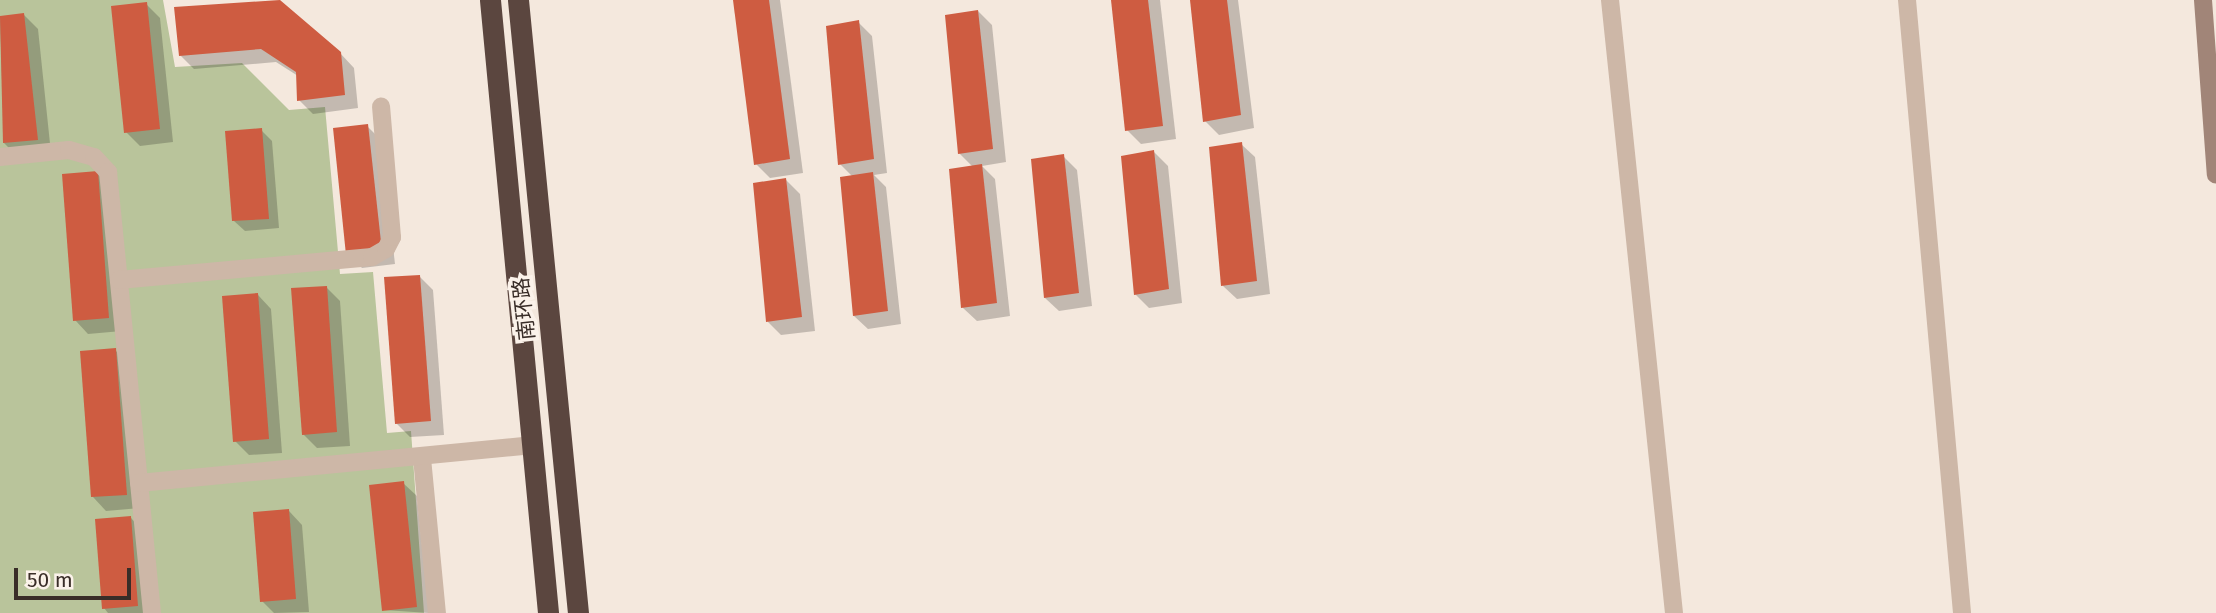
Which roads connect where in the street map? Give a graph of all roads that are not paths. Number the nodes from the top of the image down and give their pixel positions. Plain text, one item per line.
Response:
1 (490, 0) edge
2 (518, 0) edge
3 (1610, 0) edge
4 (1907, 0) edge
5 (2203, 0) edge
6 (381, 106) dead end
7 (0, 158) edge
8 (2216, 175) edge
9 (119, 279) junction
10 (533, 445) junction
11 (422, 458) junction
12 (139, 483) junction
13 (152, 613) edge
14 (436, 613) edge
15 (548, 613) edge
16 (578, 613) edge
17 (1674, 613) edge
18 (1962, 613) edge

1 - 10 highway, 南环路
2 - 16 highway, 南环路
3 - 17 street
4 - 18 street
5 - 8 street
6 - 9 street
7 - 9 street
9 - 12 street
10 - 11 street
10 - 15 highway, 南环路
11 - 12 street
11 - 14 street
12 - 13 street

